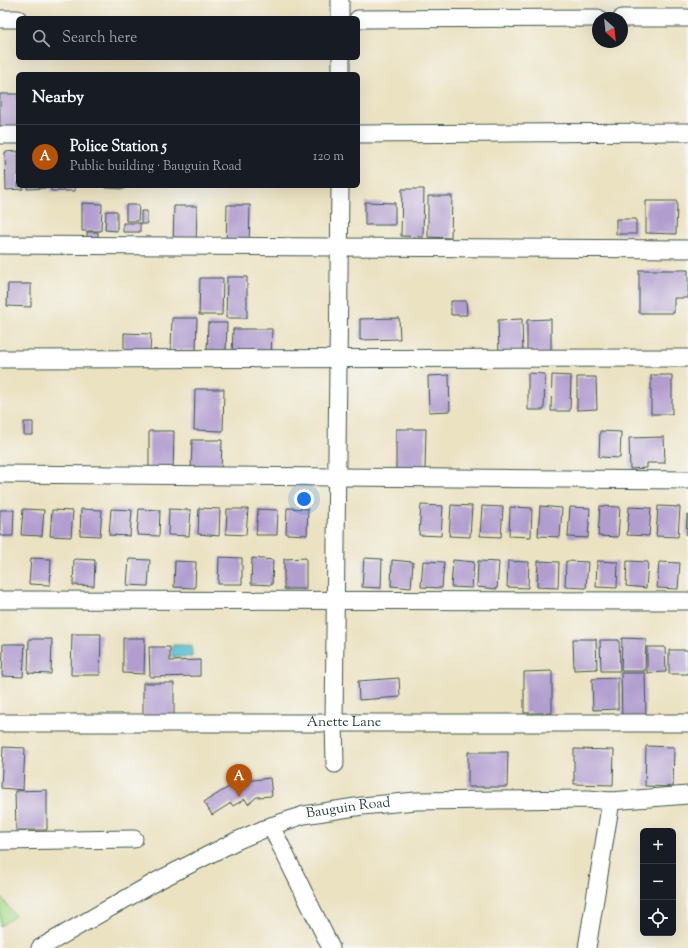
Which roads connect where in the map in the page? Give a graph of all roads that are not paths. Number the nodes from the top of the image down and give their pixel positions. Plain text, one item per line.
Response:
1 (340, 0) edge
2 (340, 16) edge
3 (592, 18) edge
4 (628, 18) edge
5 (688, 18) edge
6 (0, 19) edge
7 (16, 19) edge
8 (360, 19) edge
9 (340, 60) edge
10 (340, 72) edge
11 (688, 132) edge
12 (360, 134) edge
13 (0, 135) edge
14 (16, 135) edge
15 (340, 188) edge
16 (0, 245) edge
17 (339, 247) junction
18 (688, 249) edge
19 (338, 358) junction
20 (688, 358) edge
21 (0, 359) edge
22 (0, 474) edge
23 (337, 477) junction
24 (688, 480) edge
25 (0, 600) edge
26 (335, 601) junction
27 (688, 601) edge
28 (0, 723) edge
29 (334, 723) junction
30 (688, 723) edge
31 (335, 764) dead end
32 (688, 795) edge
33 (611, 801) junction
34 (271, 826) junction
35 (134, 839) dead end
36 (0, 841) edge
37 (40, 948) edge
38 (331, 948) edge
39 (587, 948) edge

1 - 2 street
3 - 8 street
4 - 5 street
6 - 7 street
9 - 10 street
11 - 12 street
13 - 14 street
15 - 17 street
16 - 17 street
17 - 18 street
17 - 19 street
19 - 20 street
19 - 21 street
19 - 23 street
22 - 23 street
23 - 24 street
23 - 26 street
25 - 26 street
26 - 27 street
26 - 29 street
28 - 29 street, Anette Lane
29 - 30 street, Anette Lane
29 - 31 street
32 - 33 street, Bauguin Road
33 - 34 street, Bauguin Road
33 - 39 street
34 - 37 street, Bauguin Road
34 - 38 street
35 - 36 street

